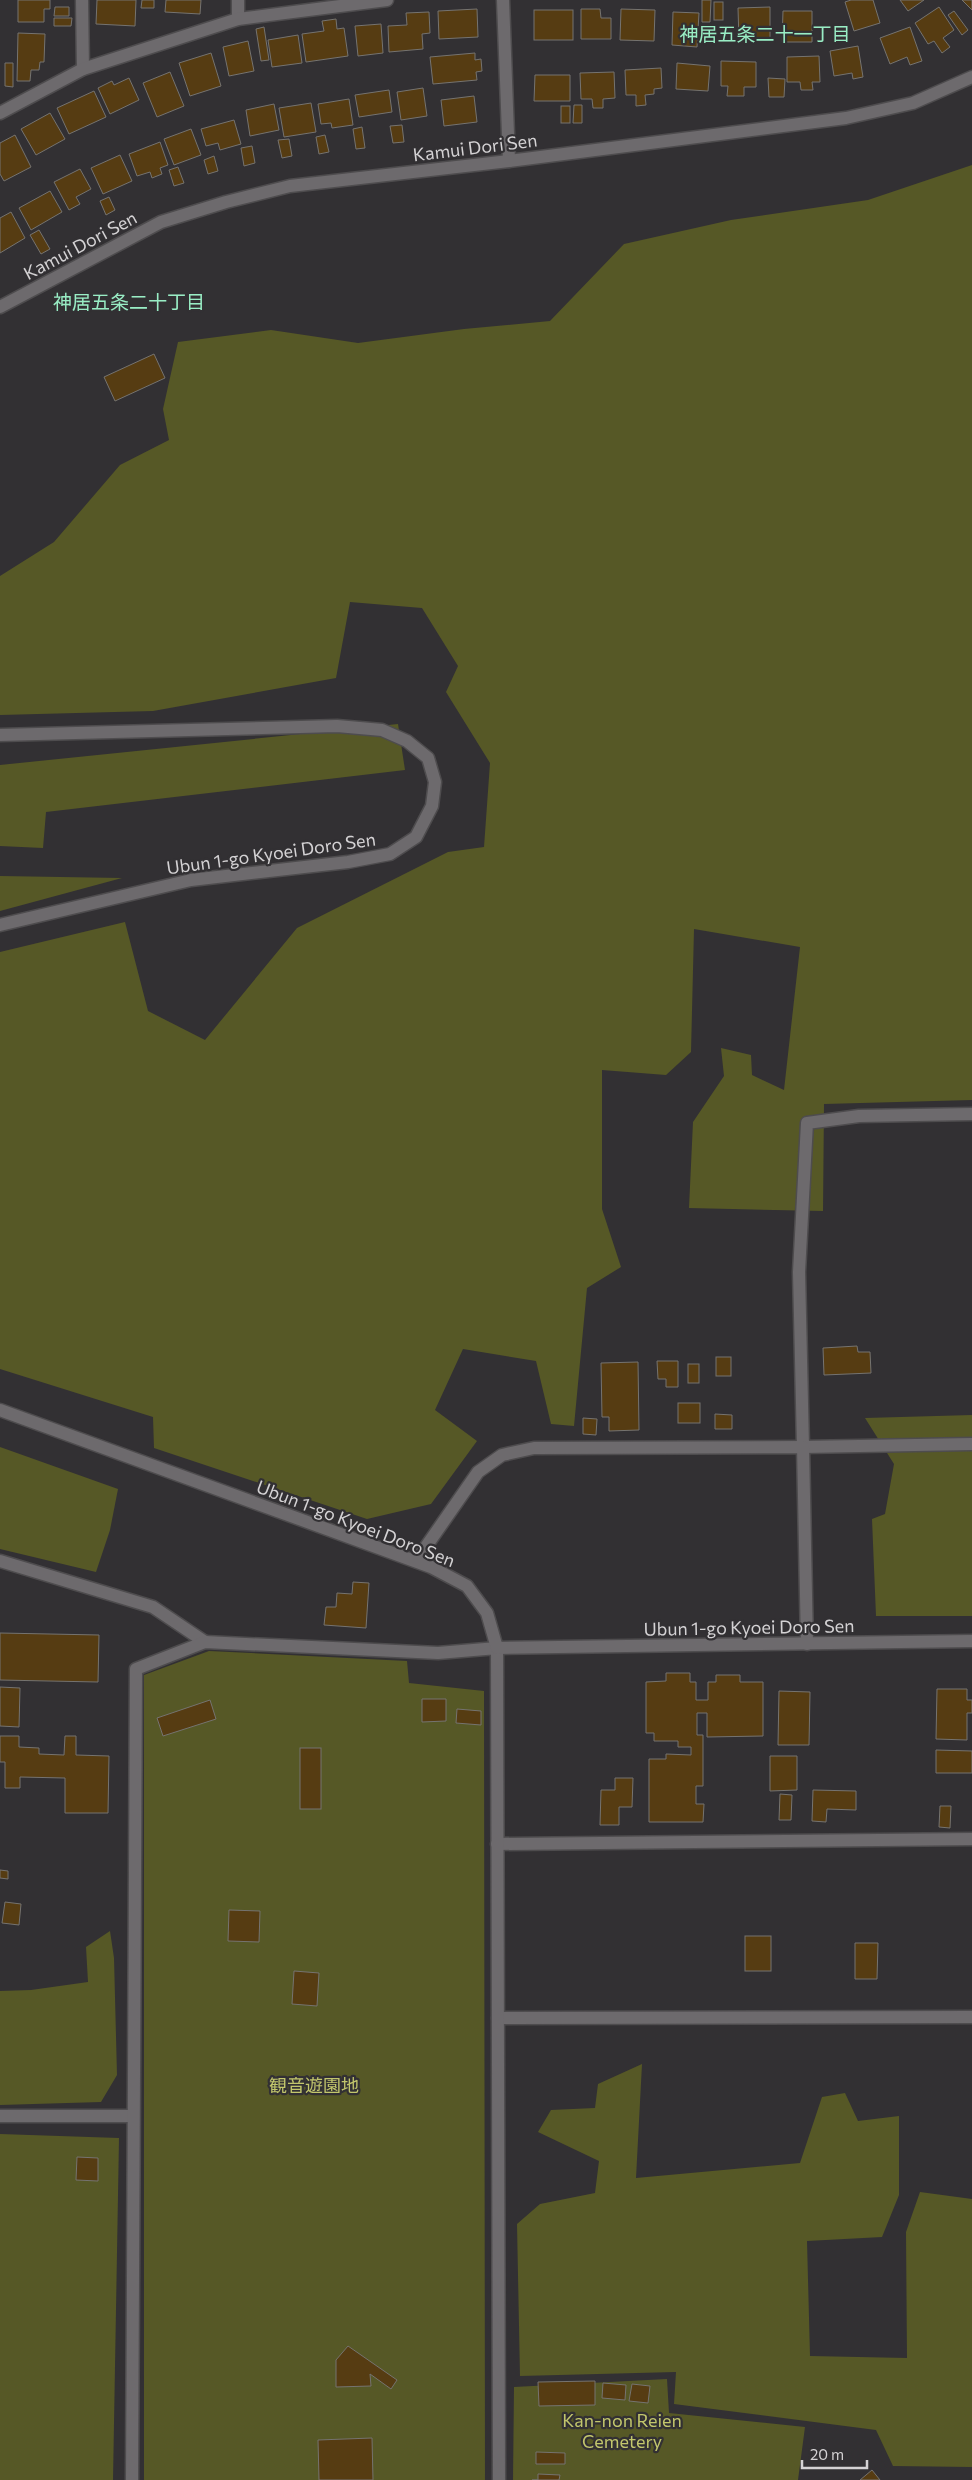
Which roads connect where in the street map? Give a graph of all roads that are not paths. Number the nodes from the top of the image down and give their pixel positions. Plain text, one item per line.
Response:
1 (82, 0) edge
2 (238, 0) edge
3 (387, 0) edge
4 (503, 0) edge
5 (238, 20) junction
6 (82, 69) junction
7 (972, 77) edge
8 (0, 113) edge
9 (509, 161) junction
10 (0, 307) edge
11 (0, 735) edge
12 (0, 925) edge
13 (972, 1114) edge
14 (0, 1410) edge
15 (972, 1444) edge
16 (803, 1447) junction
17 (0, 1561) edge
18 (416, 1561) junction
19 (972, 1641) edge
20 (205, 1642) junction
21 (807, 1644) junction
22 (497, 1648) junction
23 (972, 1839) edge
24 (497, 1844) junction
25 (972, 2017) edge
26 (498, 2018) junction
27 (0, 2116) edge
28 (133, 2116) junction
29 (132, 2480) edge
30 (499, 2480) edge

1 - 6 street
2 - 5 street
3 - 5 street
4 - 9 street
5 - 6 street
6 - 8 street
7 - 9 street, Kamui Dori Sen
9 - 10 street, Kamui Dori Sen
11 - 12 street, Ubun 1-go Kyoei Doro Sen
13 - 16 street
14 - 18 street, Ubun 1-go Kyoei Doro Sen
15 - 16 street
16 - 18 street
16 - 21 street
17 - 20 street
18 - 22 street, Ubun 1-go Kyoei Doro Sen
19 - 21 street, Ubun 1-go Kyoei Doro Sen
20 - 22 street
20 - 28 street
21 - 22 street, Ubun 1-go Kyoei Doro Sen
22 - 24 street
23 - 24 street
24 - 26 street
25 - 26 street
26 - 30 street
27 - 28 street
28 - 29 street

